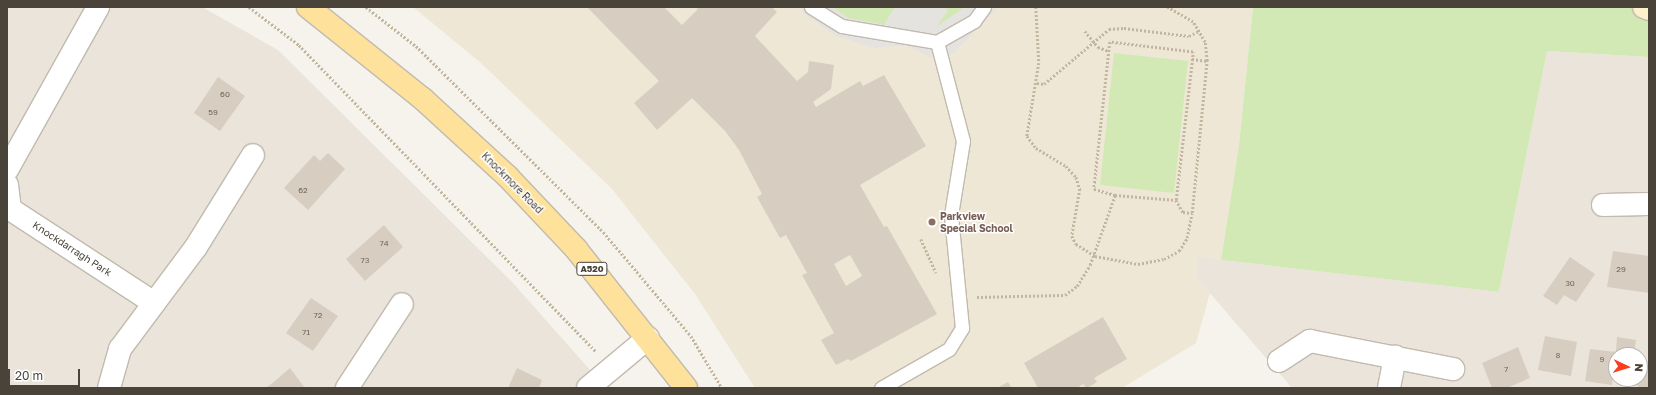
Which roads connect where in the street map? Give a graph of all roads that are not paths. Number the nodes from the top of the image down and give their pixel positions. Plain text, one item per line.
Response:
1 (98, 7) edge
2 (308, 7) edge
3 (811, 7) edge
4 (984, 7) edge
5 (1644, 7) edge
6 (1649, 9) edge
7 (937, 42) junction
8 (253, 155) dead end
9 (7, 170) edge
10 (7, 184) edge
11 (1602, 204) dead end
12 (1649, 204) edge
13 (154, 303) junction
14 (402, 304) dead end
15 (648, 338) junction
16 (1395, 357) junction
17 (1279, 361) dead end
18 (1453, 369) dead end
19 (110, 388) edge
20 (346, 388) edge
21 (588, 388) edge
22 (686, 388) edge
23 (881, 388) edge
24 (1388, 388) edge

1 - 9 street
2 - 15 main road, Knockmore Road / A520
3 - 7 lane
4 - 7 lane
5 - 6 street
7 - 23 lane
8 - 13 street
10 - 13 street, Knockdarragh Park
11 - 12 street
13 - 19 street
14 - 20 street
15 - 21 street
15 - 22 main road, Knockmore Road / A520
16 - 17 street
16 - 18 street
16 - 24 street

